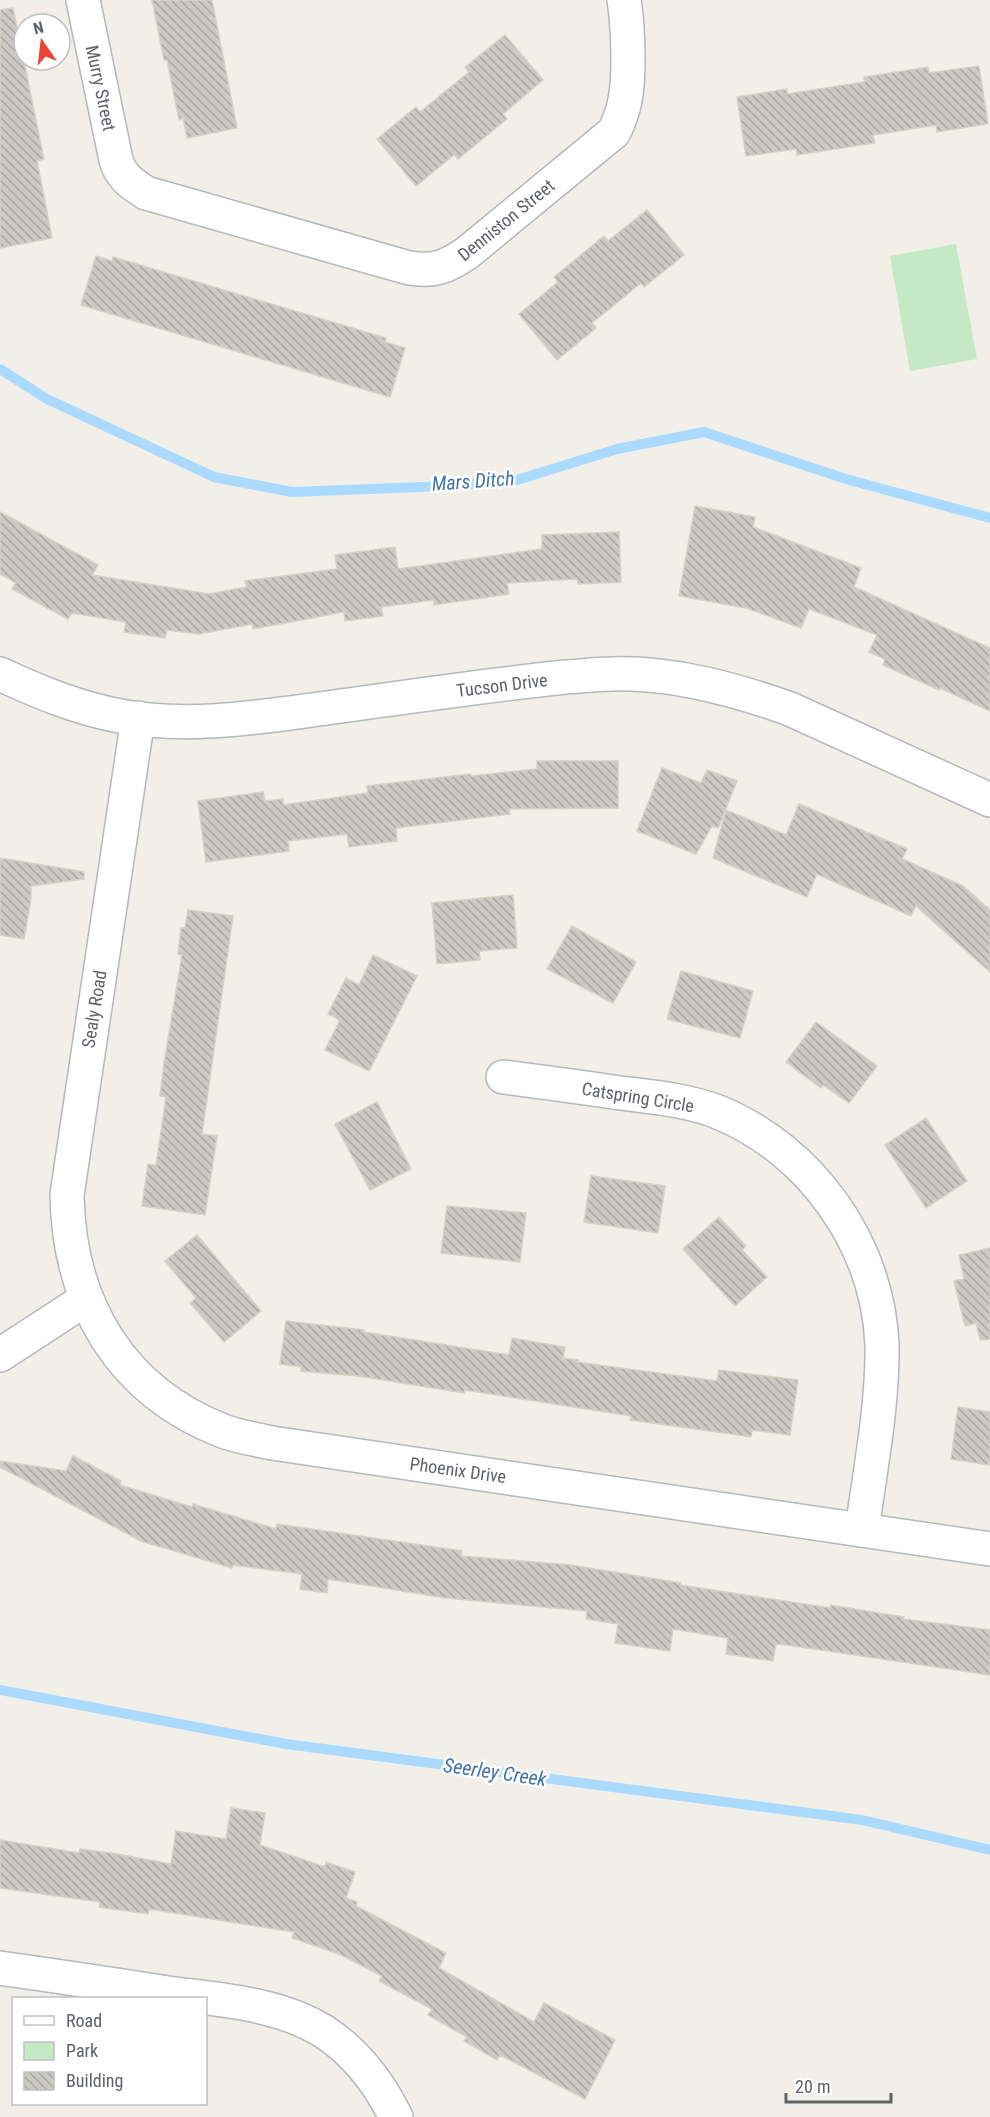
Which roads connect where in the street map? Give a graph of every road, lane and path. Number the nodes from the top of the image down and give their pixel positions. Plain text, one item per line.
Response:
1 (83, 0) edge
2 (624, 0) edge
3 (122, 174) joint
4 (0, 674) edge
5 (138, 718) junction
6 (990, 800) edge
7 (503, 1077) dead end
8 (86, 1299) junction
9 (0, 1355) edge
10 (862, 1530) junction
11 (990, 1549) edge
12 (0, 1968) edge
13 (199, 1997) edge
14 (207, 1998) edge
15 (396, 2117) edge

1 - 3 street, Murry Street
2 - 3 street, Denniston Street
4 - 5 street, Tucson Drive
5 - 6 street, Tucson Drive
5 - 8 street, Sealy Road
7 - 10 street, Catspring Circle
8 - 9 street
8 - 10 street, Phoenix Drive
10 - 11 street, Phoenix Drive
12 - 13 street
14 - 15 street

